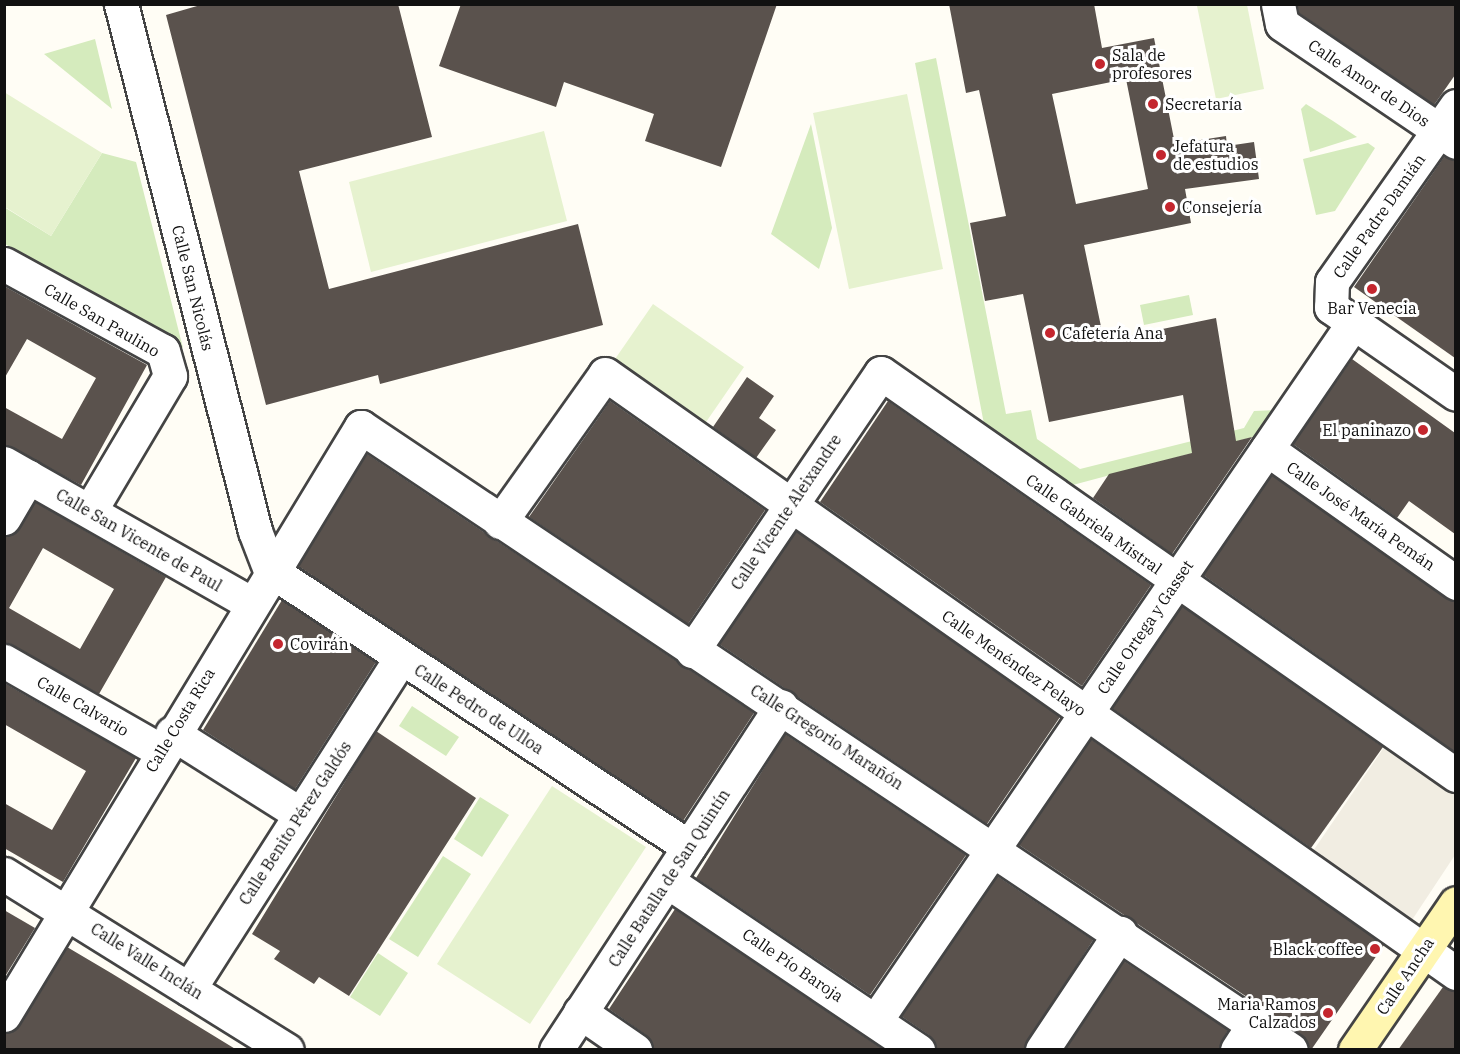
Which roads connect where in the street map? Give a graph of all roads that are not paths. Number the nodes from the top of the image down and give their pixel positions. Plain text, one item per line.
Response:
1 (121, 4) edge
2 (1280, 14) edge
3 (1450, 126) edge
4 (6, 269) edge
5 (1353, 323) junction
6 (881, 374) joint
7 (1455, 394) edge
8 (361, 427) joint
9 (1267, 449) junction
10 (16, 470) edge
11 (790, 506) junction
12 (90, 511) junction
13 (4, 518) edge
14 (500, 522) junction
15 (270, 570) junction
16 (1176, 582) junction
17 (1455, 583) edge
18 (250, 603) junction
19 (692, 651) junction
20 (401, 658) junction
21 (4, 661) edge
22 (781, 706) junction
23 (1086, 713) junction
24 (167, 742) junction
25 (1455, 775) edge
26 (300, 814) junction
27 (689, 847) junction
28 (995, 849) junction
29 (4, 874) edge
30 (667, 881) junction
31 (1455, 903) edge
32 (69, 912) junction
33 (1120, 933) junction
34 (1423, 950) junction
35 (1455, 973) edge
36 (189, 988) junction
37 (580, 1012) junction
38 (4, 1015) edge
39 (876, 1020) junction
40 (1246, 1037) edge
41 (287, 1050) edge
42 (556, 1050) edge
43 (635, 1050) edge
44 (918, 1050) edge
45 (1042, 1050) edge
46 (1292, 1050) edge
47 (1355, 1050) edge

1 - 15 street, Calle San Nicolás
2 - 3 street, Calle Amor de Dios
3 - 5 street, Calle Padre Damián
4 - 12 street, Calle San Paulino
5 - 7 street
5 - 9 street, Calle Ortega y Gasset
6 - 11 street, Calle Vicente Aleixandre
6 - 16 street, Calle Gabriela Mistral
8 - 14 street, Calle Gregorio Marañón
8 - 15 street, Calle Costa Rica
9 - 16 street, Calle Ortega y Gasset
9 - 17 street, Calle José María Pemán
10 - 12 street, Calle San Vicente de Paul
10 - 13 street, Calle San Vicente de Paul
11 - 14 street, Calle Menéndez Pelayo
11 - 19 street, Calle Vicente Aleixandre
11 - 23 street, Calle Menéndez Pelayo
12 - 18 street, Calle San Vicente de Paul
14 - 19 street, Calle Gregorio Marañón
15 - 18 street, Calle Costa Rica
15 - 20 street, Calle Pedro de Ulloa
16 - 23 street, Calle Ortega y Gasset
16 - 25 street, Calle Gabriela Mistral
18 - 24 street, Calle Costa Rica
19 - 22 street, Calle Gregorio Marañón
20 - 26 street, Calle Benito Pérez Galdós
20 - 27 street, Calle Pedro de Ulloa
21 - 24 street, Calle Calvario
22 - 27 street, Calle Batalla de San Quintín
22 - 28 street, Calle Gregorio Marañón
23 - 28 street, Calle Ortega y Gasset
23 - 34 street, Calle Menéndez Pelayo
24 - 26 street, Calle Calvario
24 - 32 street, Calle Costa Rica
26 - 36 street, Calle Benito Pérez Galdós
27 - 30 street, Calle Batalla de San Quintín
28 - 33 street, Calle Gregorio Marañón
28 - 39 street, Calle Ortega y Gasset
29 - 32 street, Calle Valle Inclán
30 - 37 street, Calle Batalla de San Quintín
30 - 39 street, Calle Pío Baroja
31 - 34 main road, Calle Ancha
32 - 36 street, Calle Valle Inclán
32 - 38 street, Calle Costa Rica
33 - 40 street, Calle Gregorio Marañón
33 - 45 street
34 - 35 street, Calle Menéndez Pelayo
34 - 47 main road, Calle Ancha
36 - 41 street, Calle Valle Inclán
37 - 42 street, Calle Batalla de San Quintín
37 - 43 street
39 - 44 street, Calle Pío Baroja
40 - 46 street, Calle Gregorio Marañón

